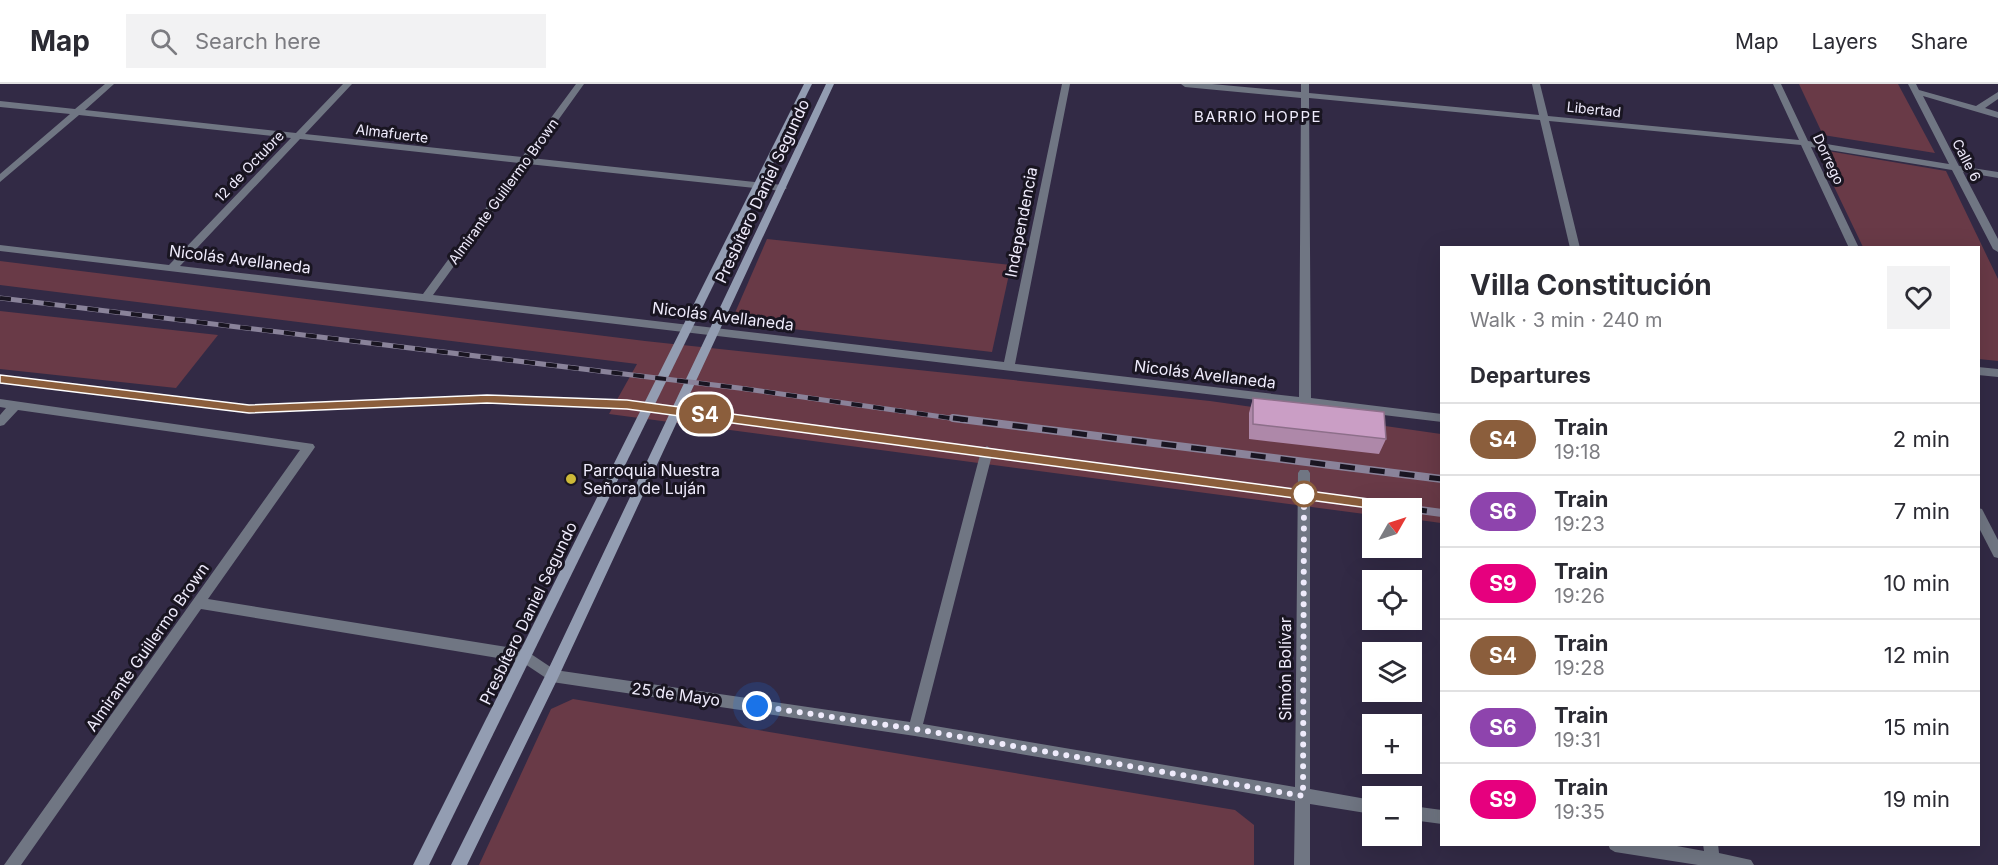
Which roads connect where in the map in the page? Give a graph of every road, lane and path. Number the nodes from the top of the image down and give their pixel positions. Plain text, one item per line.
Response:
1 (110, 84) edge
2 (348, 84) edge
3 (580, 84) edge
4 (808, 84) edge
5 (830, 84) edge
6 (1066, 84) edge
7 (1185, 84) edge
8 (1305, 84) edge
9 (1536, 84) edge
10 (1777, 84) edge
11 (1914, 88) edge
12 (1998, 95) edge
13 (1305, 96) junction
14 (0, 104) edge
15 (1977, 110) junction
16 (76, 113) junction
17 (1998, 115) edge
18 (1544, 117) junction
19 (299, 135) junction
20 (1805, 143) junction
21 (525, 161) junction
22 (1955, 167) junction
23 (1998, 175) edge
24 (0, 179) edge
25 (758, 185) junction
26 (782, 188) junction
27 (1575, 246) edge
28 (1853, 246) edge
29 (0, 248) edge
30 (1998, 249) edge
31 (172, 268) junction
32 (426, 298) junction
33 (687, 329) junction
34 (714, 332) junction
35 (1009, 367) junction
36 (1980, 371) edge
37 (1998, 374) edge
38 (1305, 402) junction
39 (0, 404) edge
40 (15, 406) junction
41 (1440, 418) edge
42 (0, 422) edge
43 (987, 451) dead end
44 (1304, 473) dead end
45 (1980, 517) edge
46 (1998, 553) edge
47 (198, 603) junction
48 (525, 656) junction
49 (552, 676) junction
50 (915, 729) junction
51 (1303, 796) junction
52 (1362, 805) edge
53 (1422, 814) edge
54 (1440, 817) edge
55 (1631, 846) edge
56 (1712, 856) edge
57 (12, 865) edge
58 (421, 865) edge
59 (459, 865) edge
60 (1302, 865) edge
61 (1746, 865) edge

1 - 16 street
2 - 19 street, 12 de Octubre
3 - 21 street, Almirante Guillermo Brown
4 - 25 main road, Presbítero Daniel Segundo
5 - 26 main road, Presbítero Daniel Segundo
6 - 35 street, Independencia
7 - 13 street, Libertad
8 - 13 street
9 - 18 street
10 - 20 street, Dorrego
11 - 15 street
11 - 22 street, Calle 6
12 - 15 street
13 - 18 street, Libertad
13 - 38 street
14 - 16 street, Almafuerte
15 - 17 street
16 - 19 street, Almafuerte
16 - 24 street
18 - 20 street, Libertad
18 - 27 street
19 - 21 street, Almafuerte
19 - 31 street, 12 de Octubre
20 - 22 street, Libertad
20 - 28 street, Dorrego
21 - 25 street, Almafuerte
21 - 32 street, Almirante Guillermo Brown
22 - 23 street, Libertad
22 - 30 street, Calle 6
25 - 26 street, Almafuerte
25 - 33 main road, Presbítero Daniel Segundo
26 - 34 main road, Presbítero Daniel Segundo
29 - 31 street, Nicolás Avellaneda
31 - 32 street, Nicolás Avellaneda
32 - 33 street, Nicolás Avellaneda
33 - 34 street, Nicolás Avellaneda
33 - 48 main road, Presbítero Daniel Segundo
34 - 35 street, Nicolás Avellaneda
34 - 49 main road, Presbítero Daniel Segundo
35 - 38 street, Nicolás Avellaneda
36 - 37 street
38 - 41 street, Nicolás Avellaneda
39 - 40 street
40 - 42 street
40 - 47 street, Almirante Guillermo Brown
43 - 50 street
44 - 51 street, Simón Bolívar
45 - 46 street
47 - 48 street, 25 de Mayo
47 - 57 street, Almirante Guillermo Brown
48 - 49 street, 25 de Mayo
48 - 58 main road, Presbítero Daniel Segundo
49 - 50 street, 25 de Mayo
49 - 59 main road, Presbítero Daniel Segundo
50 - 51 street, 25 de Mayo
51 - 52 street, 25 de Mayo
51 - 60 street, Simón Bolívar
53 - 54 street
55 - 56 street
56 - 61 street

